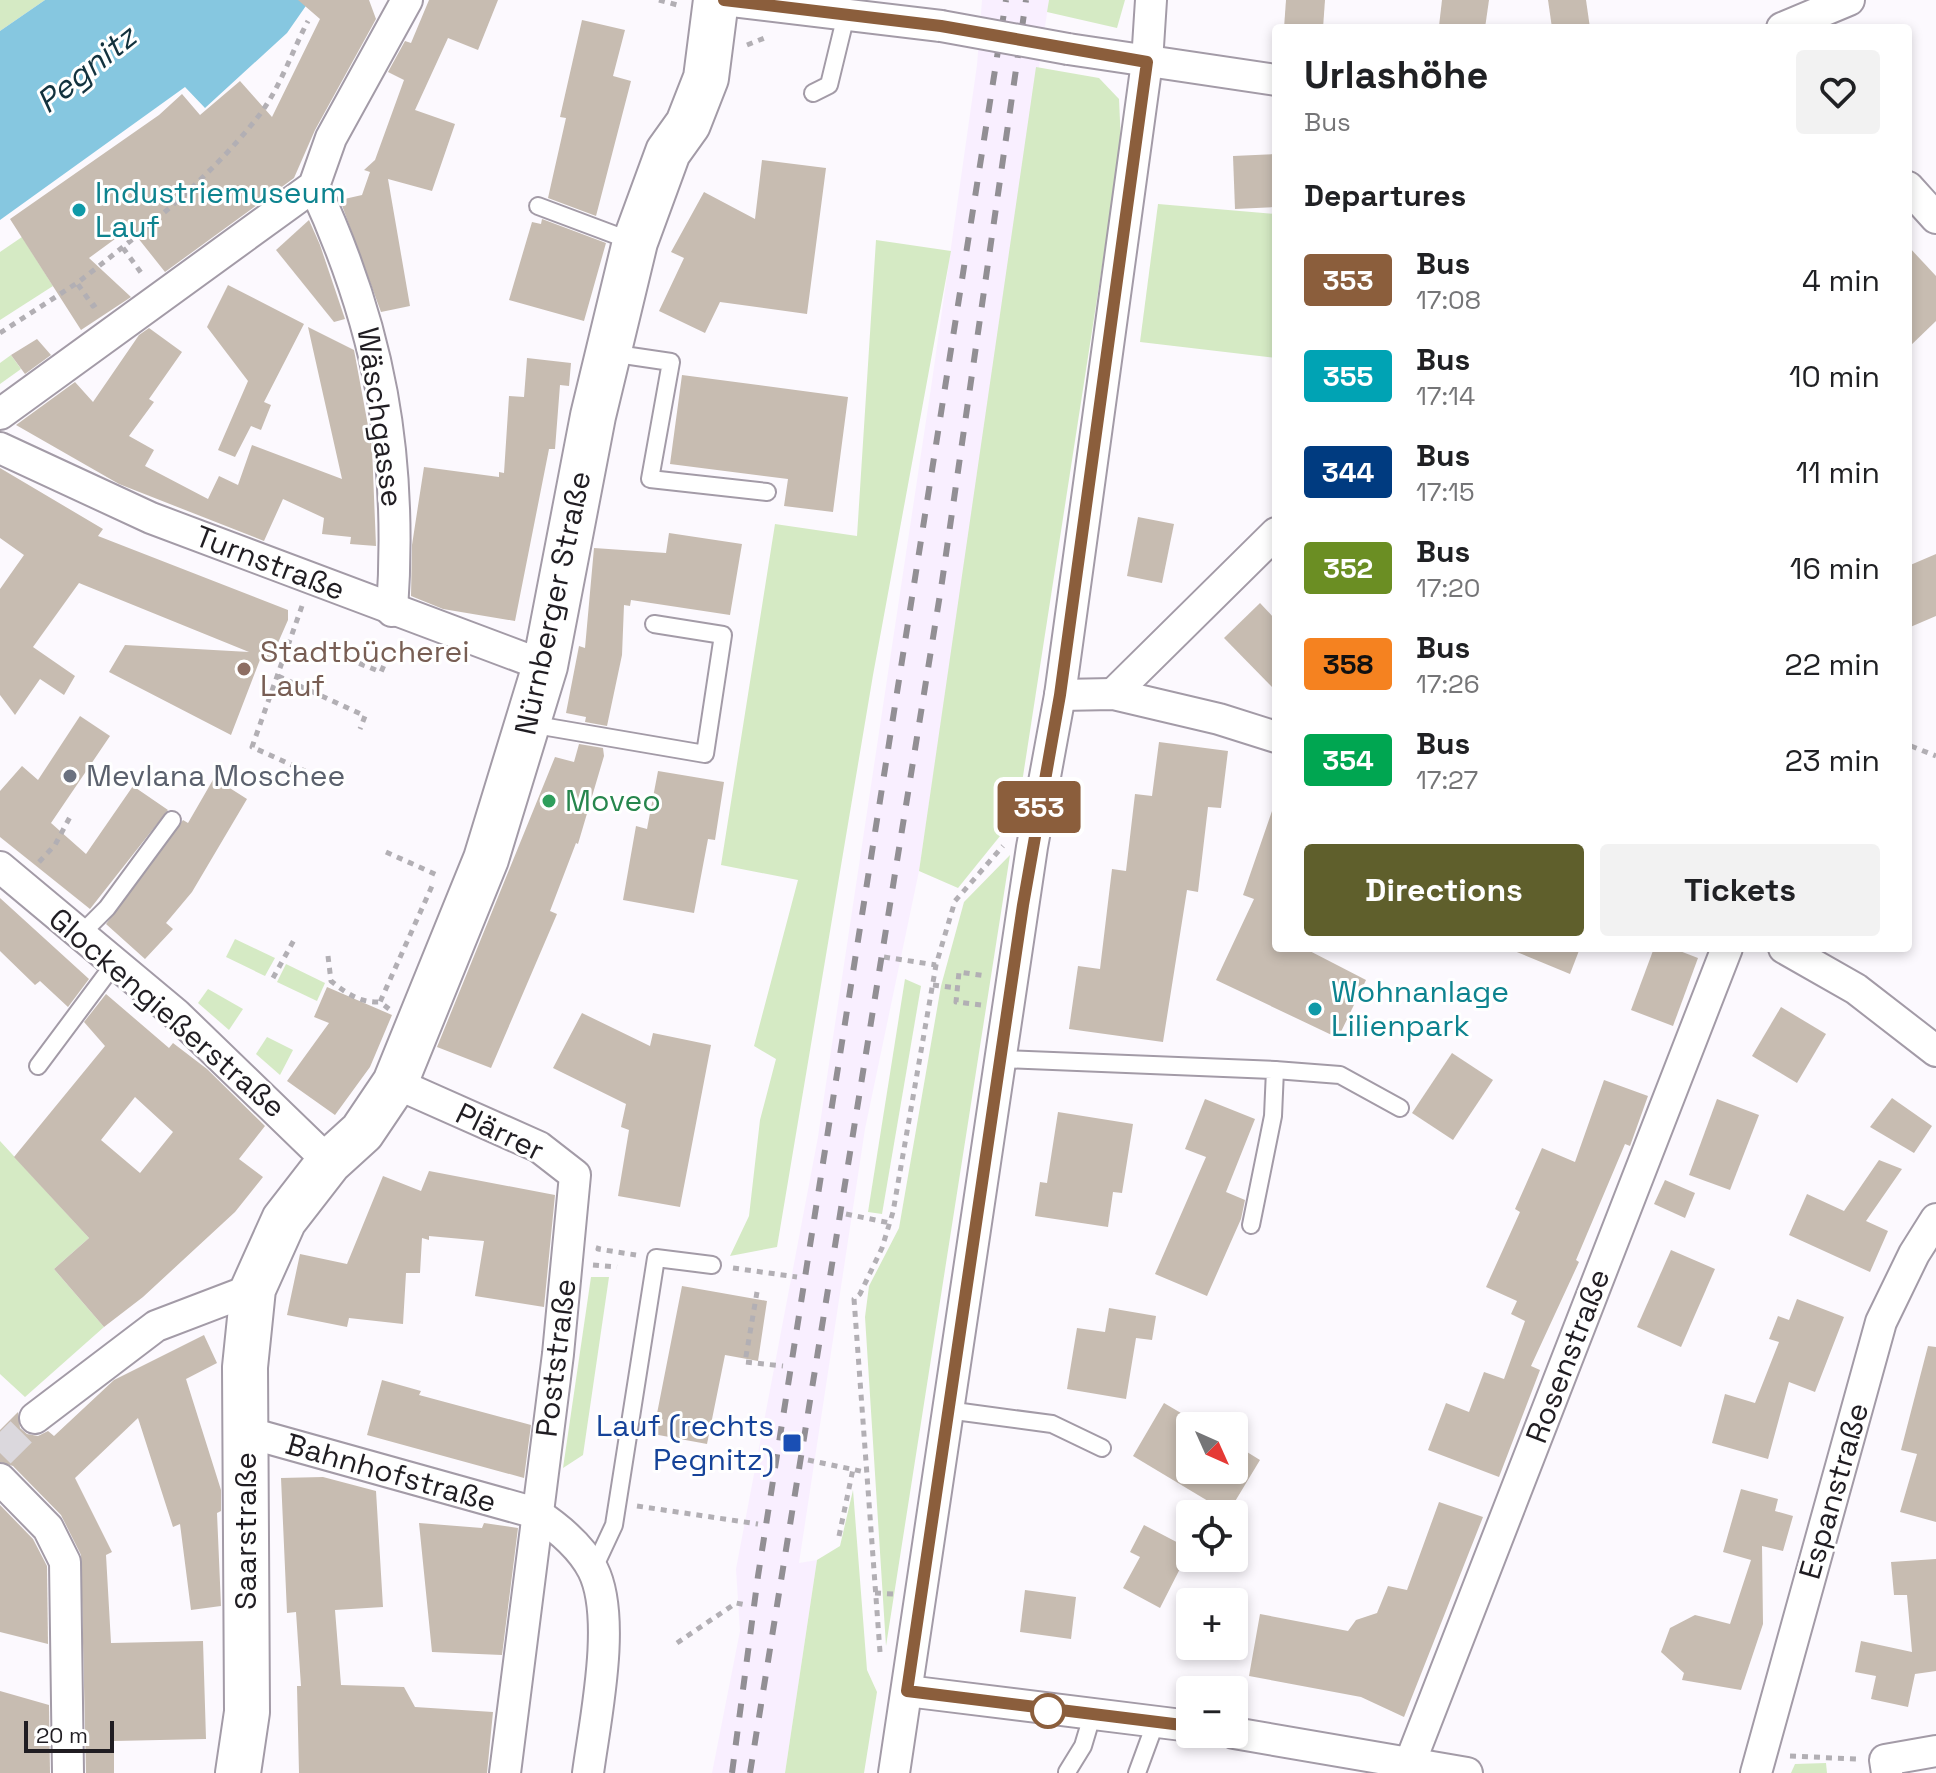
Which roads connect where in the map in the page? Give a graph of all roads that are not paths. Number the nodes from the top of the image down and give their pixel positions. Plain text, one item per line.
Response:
1 (407, 0) edge
2 (724, 0) edge
3 (1151, 0) edge
4 (1849, 0) edge
5 (706, 2) edge
6 (846, 15) junction
7 (1792, 24) edge
8 (1147, 62) junction
9 (1272, 79) edge
10 (813, 93) dead end
11 (668, 152) junction
12 (314, 186) junction
13 (1912, 191) edge
14 (538, 206) dead end
15 (1936, 218) edge
16 (635, 242) junction
17 (608, 352) junction
18 (0, 414) edge
19 (0, 448) edge
20 (767, 492) dead end
21 (1272, 537) edge
22 (392, 611) junction
23 (654, 624) dead end
24 (545, 666) junction
25 (1113, 694) junction
26 (1060, 695) junction
27 (530, 724) junction
28 (1272, 736) edge
29 (172, 820) dead end
30 (10, 875) edge
31 (80, 935) junction
32 (1725, 952) edge
33 (1791, 952) edge
34 (114, 964) junction
35 (1936, 1051) edge
36 (1001, 1059) junction
37 (38, 1066) dead end
38 (1275, 1070) junction
39 (395, 1083) junction
40 (1400, 1108) dead end
41 (329, 1162) junction
42 (575, 1203) joint
43 (1936, 1219) edge
44 (1251, 1225) dead end
45 (712, 1265) road end
46 (253, 1289) junction
47 (947, 1410) junction
48 (35, 1418) tunnel mouth
49 (246, 1432) junction
50 (1102, 1448) dead end
51 (0, 1479) edge
52 (536, 1513) junction
53 (593, 1570) junction
54 (907, 1691) junction
55 (1092, 1716) junction
56 (1155, 1724) junction
57 (1176, 1725) edge
58 (1248, 1736) edge
59 (1936, 1751) edge
60 (1408, 1769) edge
61 (1067, 1772) edge
62 (68, 1773) edge
63 (238, 1773) edge
64 (505, 1773) edge
65 (588, 1773) edge
66 (894, 1773) edge
67 (1137, 1773) edge
68 (1467, 1773) edge
69 (1756, 1773) edge
70 (1887, 1773) edge

1 - 12 street
2 - 6 street
3 - 8 street
4 - 7 street
5 - 11 street, Nürnberger Straße
5 - 11 street, Nürnberger Straße
6 - 8 street, bridge
6 - 10 lane
8 - 9 street
8 - 26 street
11 - 16 street, Nürnberger Straße
12 - 18 street
12 - 22 street, Wäschgasse
13 - 15 street
14 - 16 lane
16 - 17 street, Nürnberger Straße
17 - 20 lane
17 - 24 street, Nürnberger Straße
19 - 22 street, Turnstraße
21 - 25 street
22 - 24 street, Turnstraße
23 - 27 lane
24 - 27 street, Nürnberger Straße
25 - 26 street
25 - 28 street
26 - 36 street
27 - 39 street, Nürnberger Straße
29 - 31 lane
30 - 31 street, Glockengießerstraße
31 - 34 street, Glockengießerstraße
32 - 60 street, Rosenstraße
33 - 35 street
34 - 37 lane
34 - 41 street, Glockengießerstraße
36 - 38 lane
36 - 47 street
38 - 40 lane
38 - 44 lane
39 - 41 street, Nürnberger Straße
39 - 42 street, Plärrer
41 - 46 street, Saarstraße
42 - 52 street, Poststraße
43 - 69 street, Espanstraße
45 - 53 lane
46 - 48 street
46 - 49 street, Saarstraße
47 - 50 lane
47 - 54 street
49 - 52 street, Bahnhofstraße
49 - 63 street, Saarstraße
51 - 62 street
52 - 53 street
52 - 64 street, Poststraße
53 - 65 street
54 - 55 street
54 - 66 street
55 - 56 street
55 - 61 lane
56 - 57 street
56 - 67 lane
58 - 60 street
59 - 70 street
60 - 68 street

